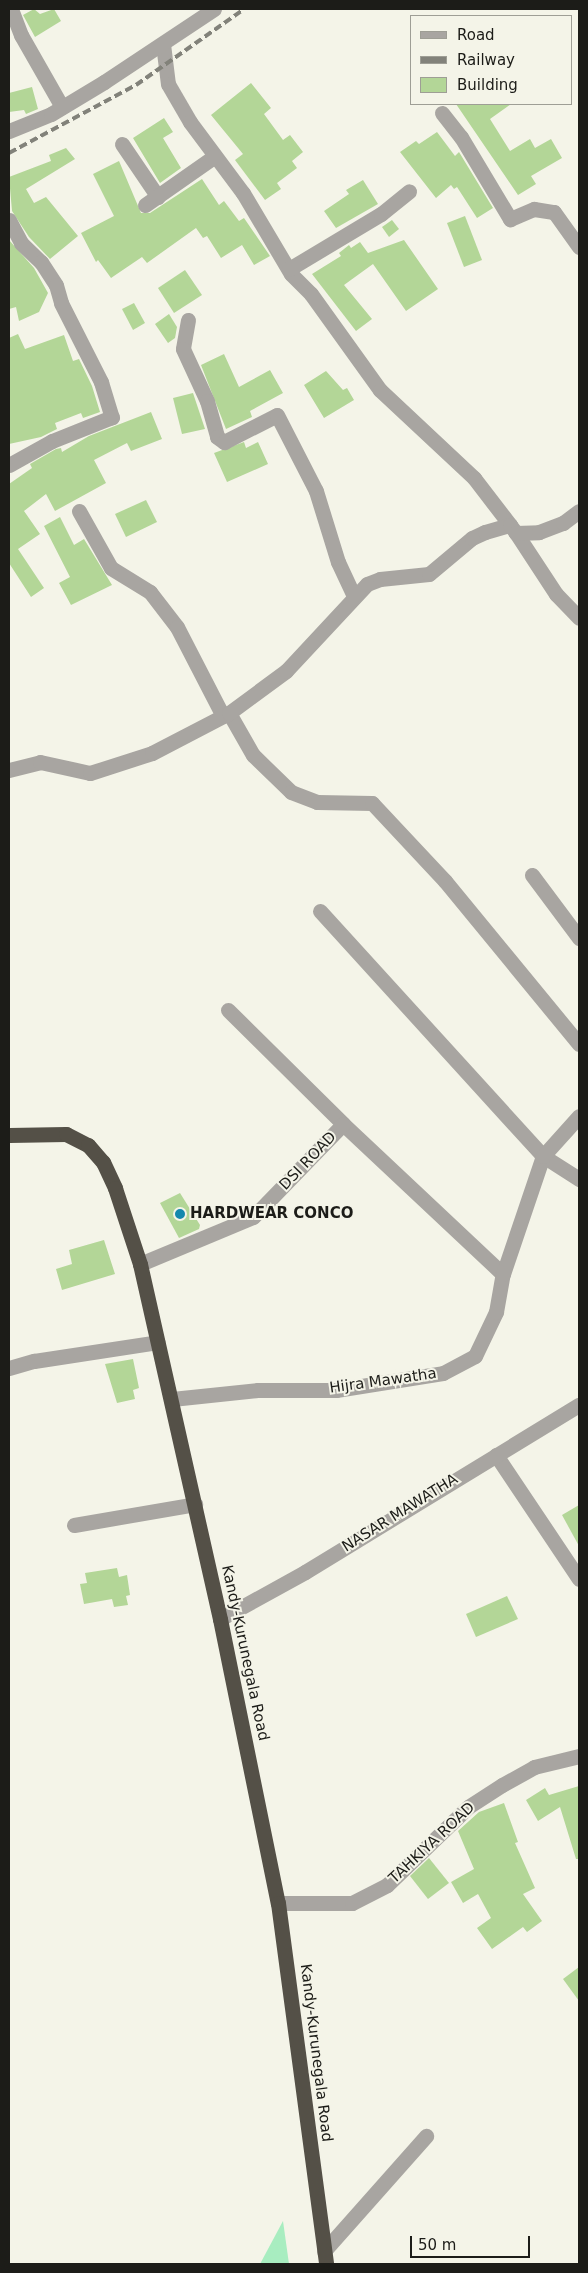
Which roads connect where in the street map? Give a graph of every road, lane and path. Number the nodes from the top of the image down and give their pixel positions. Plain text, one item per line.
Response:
1 (11, 9) edge
2 (214, 9) edge
3 (163, 44) junction
4 (62, 107) junction
5 (442, 113) dead end
6 (9, 131) edge
7 (122, 144) dead end
8 (215, 156) junction
9 (409, 190) dead end
10 (9, 220) edge
11 (579, 247) edge
12 (289, 269) junction
13 (188, 320) dead end
14 (9, 465) edge
15 (79, 511) dead end
16 (579, 511) edge
17 (513, 529) junction
18 (354, 596) junction
19 (579, 618) edge
20 (226, 714) junction
21 (9, 770) edge
22 (532, 875) dead end
23 (320, 911) dead end
24 (579, 938) edge
25 (228, 1010) dead end
26 (579, 1044) edge
27 (579, 1116) edge
28 (343, 1124) junction
29 (9, 1135) edge
30 (543, 1156) junction
31 (579, 1179) edge
32 (140, 1264) junction
33 (503, 1274) junction
34 (158, 1342) junction
35 (9, 1368) edge
36 (172, 1399) junction
37 (579, 1404) edge
38 (496, 1455) junction
39 (195, 1504) junction
40 (74, 1525) dead end
41 (577, 1571) edge
42 (220, 1619) junction
43 (579, 1756) edge
44 (278, 1903) junction
45 (426, 2136) dead end
46 (325, 2258) edge

1 - 4 street
2 - 3 street
3 - 4 street
3 - 8 street
4 - 6 street
5 - 11 street
7 - 8 street
8 - 12 street
9 - 12 street
10 - 14 street
12 - 17 street
13 - 18 street
15 - 20 street
16 - 17 street
17 - 18 street
17 - 19 street
18 - 20 street
20 - 21 street
20 - 26 street
22 - 24 street
23 - 30 street
25 - 28 street
27 - 30 street, Hijra Mawatha
28 - 32 street, DSI ROAD
28 - 33 street
29 - 32 highway, Kandy-Kurunegala Road
30 - 31 street
30 - 33 street, Hijra Mawatha
32 - 34 highway, Kandy-Kurunegala Road
33 - 36 street, Hijra Mawatha
34 - 35 street
34 - 36 highway, Kandy-Kurunegala Road
36 - 39 highway, Kandy-Kurunegala Road
37 - 38 street, NASAR MAWATHA
38 - 41 street
38 - 42 street, NASAR MAWATHA
39 - 40 street
39 - 42 highway, Kandy-Kurunegala Road
42 - 44 highway, Kandy-Kurunegala Road
43 - 44 street, TAHKIYA ROAD
44 - 46 highway, Kandy-Kurunegala Road
45 - 46 street

